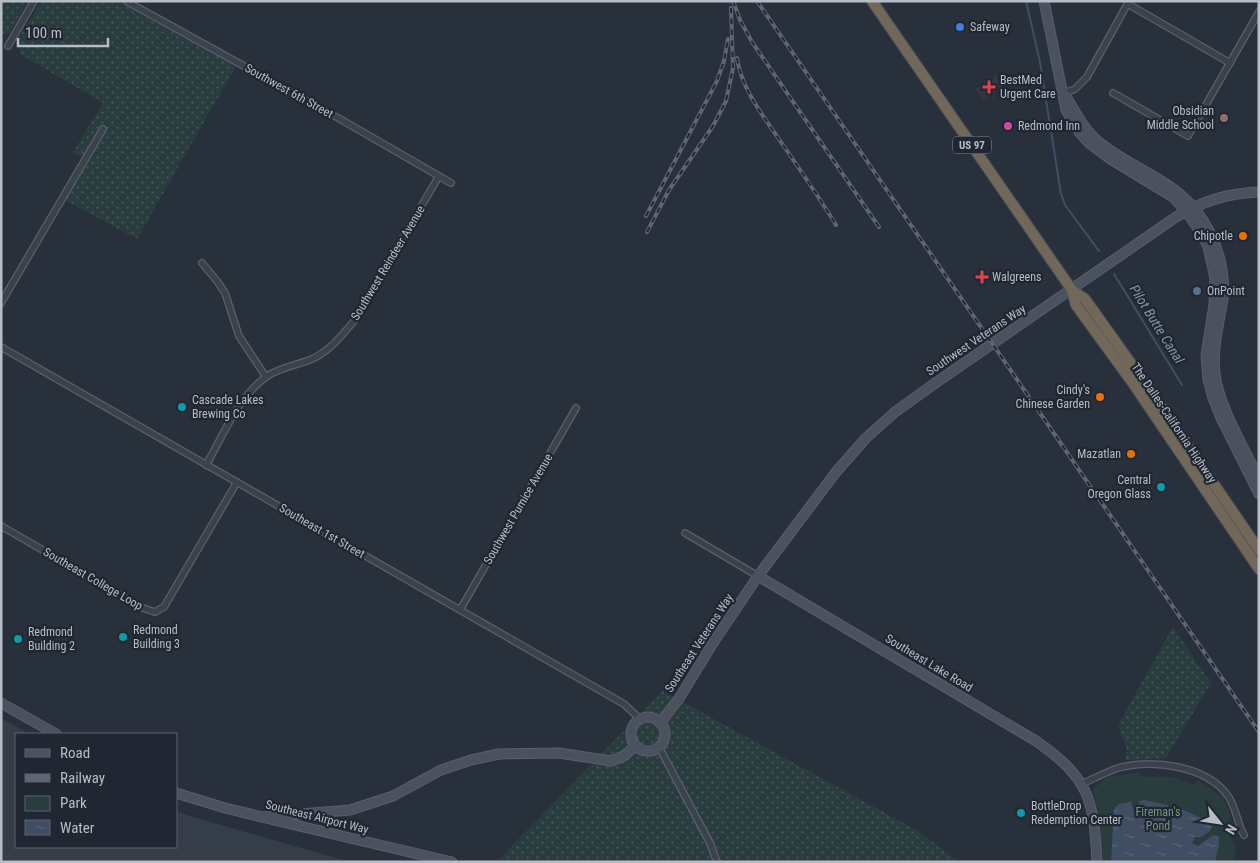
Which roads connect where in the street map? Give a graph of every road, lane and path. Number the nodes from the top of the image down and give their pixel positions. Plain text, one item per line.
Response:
1 (34, 1) edge
2 (126, 1) edge
3 (872, 1) edge
4 (1044, 1) edge
5 (1129, 3) edge
6 (1259, 12) edge
7 (8, 46) dead end
8 (1230, 63) junction
9 (1064, 92) junction
10 (1113, 93) dead end
11 (103, 128) dead end
12 (439, 176) junction
13 (450, 183) dead end
14 (1259, 192) edge
15 (1190, 209) junction
16 (202, 263) dead end
17 (1072, 290) junction
18 (1, 303) edge
19 (1, 348) edge
20 (266, 377) junction
21 (576, 408) dead end
22 (206, 465) junction
23 (1259, 479) edge
24 (237, 482) junction
25 (1259, 494) edge
26 (1212, 501) junction
27 (1228, 505) junction
28 (1, 526) edge
29 (685, 534) dead end
30 (1259, 550) edge
31 (1259, 569) edge
32 (758, 576) junction
33 (460, 610) junction
34 (1, 703) edge
35 (640, 719) junction
36 (660, 723) junction
37 (54, 733) edge
38 (635, 746) junction
39 (659, 747) junction
40 (1082, 784) junction
41 (178, 794) edge
42 (263, 817) junction
43 (1244, 835) dead end
44 (452, 862) edge
45 (717, 862) edge
46 (1097, 862) edge

1 - 7 street
2 - 12 street, Southwest 6th Street
3 - 17 highway, The Dalles-California Highway / US 97
4 - 9 main road
5 - 8 street
5 - 9 street
6 - 8 street
8 - 10 street
9 - 15 main road
11 - 18 street
12 - 13 street, Southwest 6th Street
12 - 20 street, Southwest Reindeer Avenue
14 - 15 main road, Southwest Veterans Way
15 - 17 main road, Southwest Veterans Way
15 - 23 main road
15 - 25 main road
16 - 20 street
17 - 26 highway, The Dalles-California Highway / US 97
17 - 27 highway, The Dalles-California Highway / US 97
17 - 32 main road, Southwest Veterans Way
19 - 22 street, Southeast 1st Street
20 - 22 street, Southwest Reindeer Avenue
21 - 33 street, Southwest Pumice Avenue
22 - 24 street, Southeast 1st Street
24 - 28 street, Southeast College Loop
24 - 33 street, Southeast 1st Street
26 - 27 highway
26 - 31 highway, The Dalles-California Highway / US 97
27 - 30 highway, The Dalles-California Highway / US 97
29 - 32 street, Southeast Lake Road
32 - 36 main road, Southeast Veterans Way
32 - 40 main road, Southeast Lake Road
33 - 35 street, Southeast 1st Street
34 - 37 main road
35 - 36 main road
35 - 38 main road
36 - 39 main road
38 - 39 main road
38 - 42 main road
39 - 45 street
40 - 43 street
40 - 46 main road, Southeast Lake Road
41 - 42 main road, Southeast Airport Way
42 - 44 main road, Southeast Airport Way

